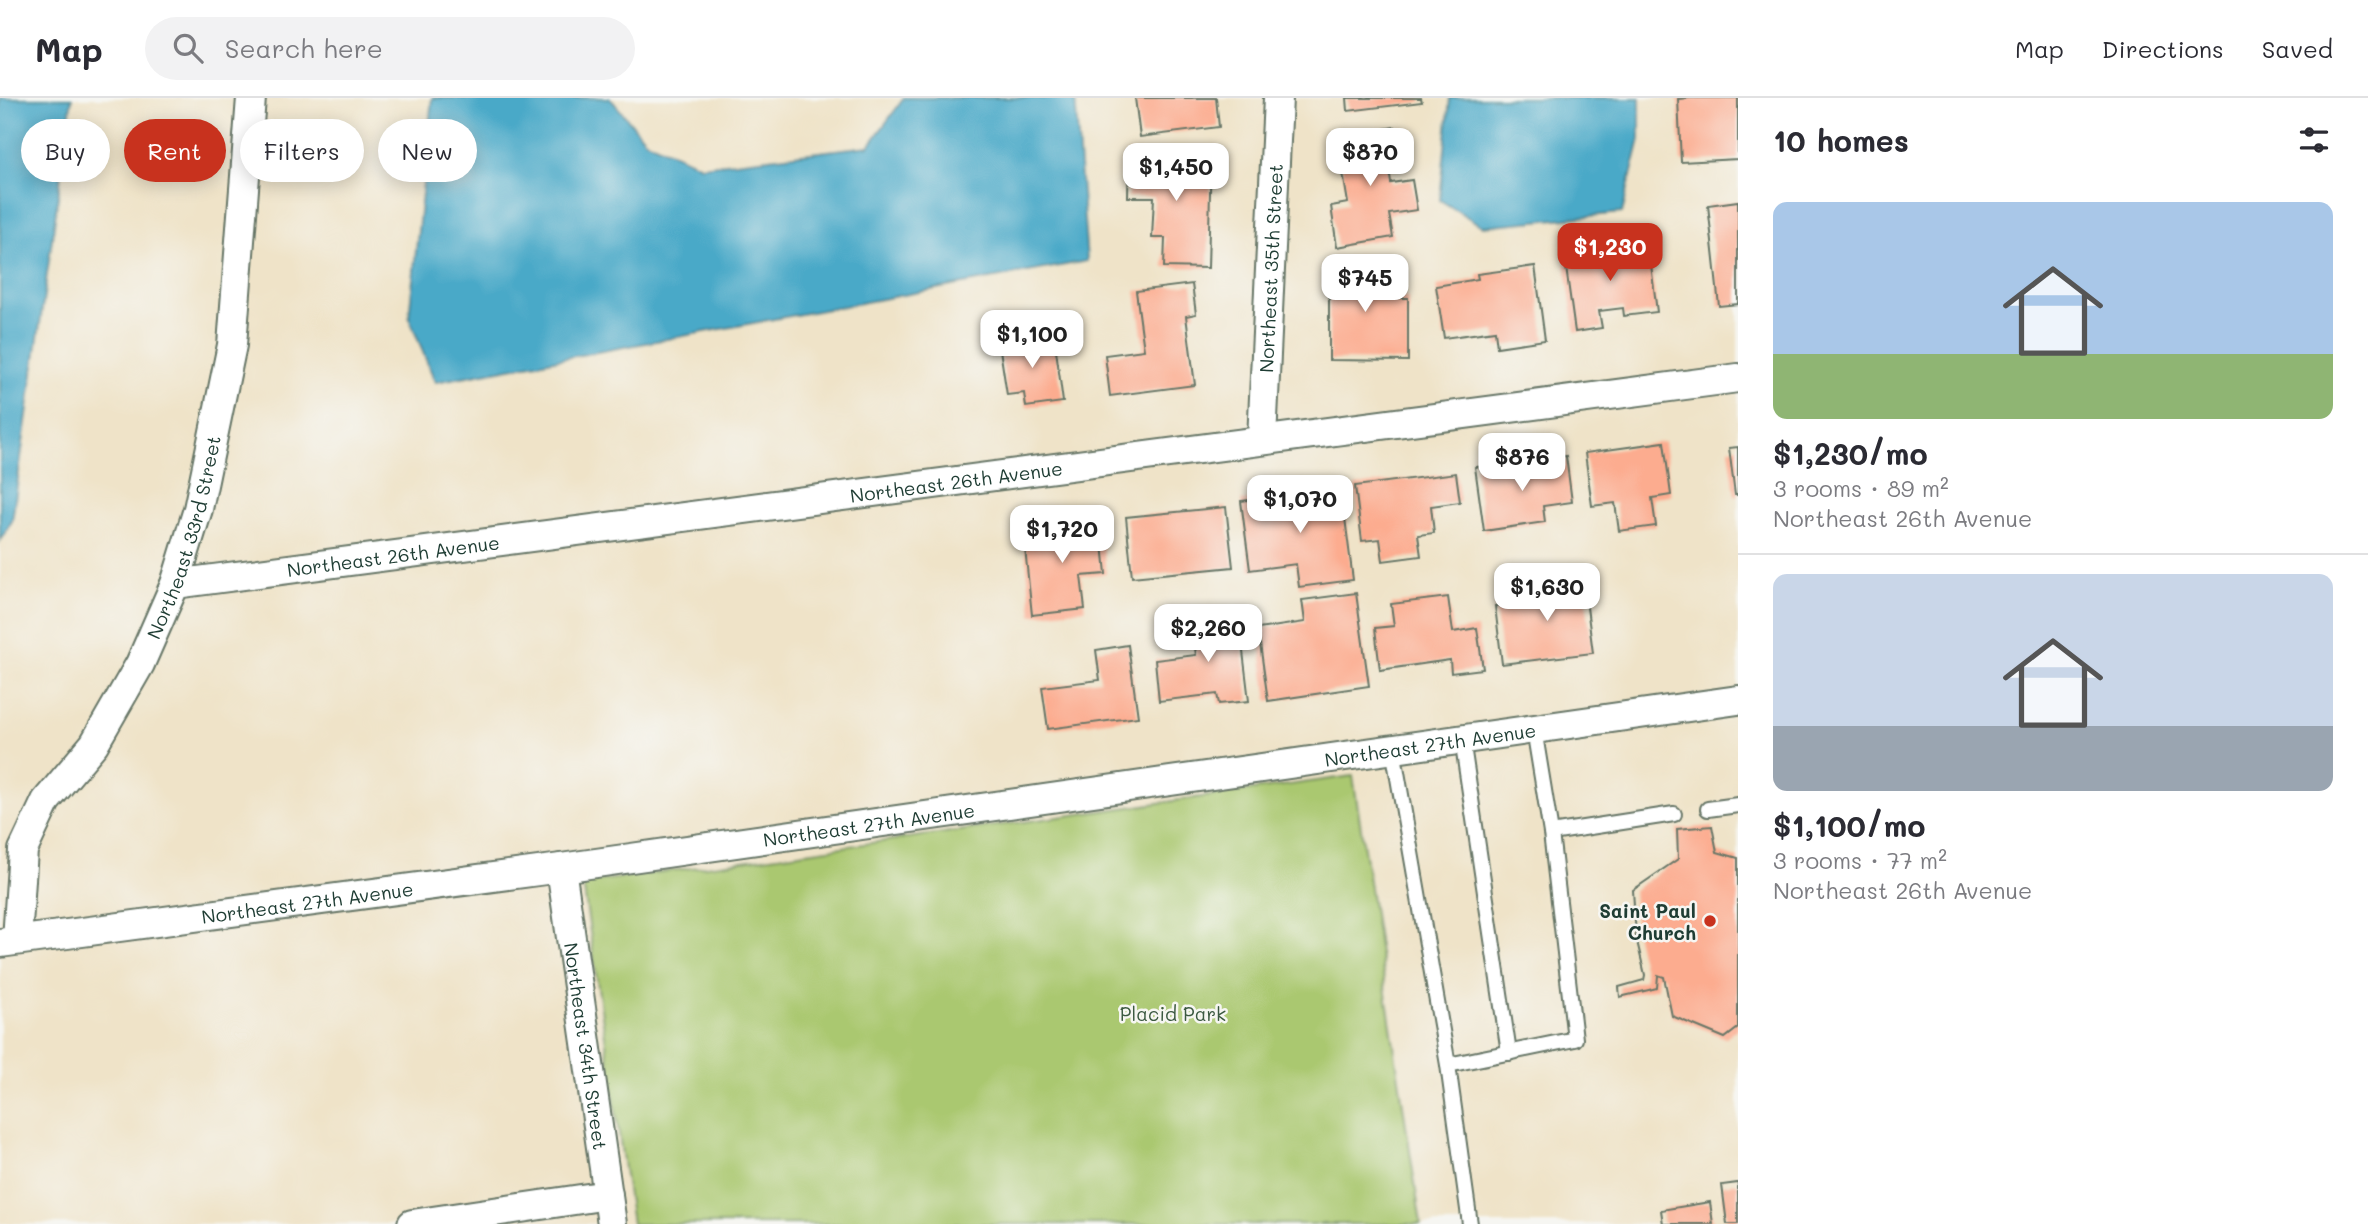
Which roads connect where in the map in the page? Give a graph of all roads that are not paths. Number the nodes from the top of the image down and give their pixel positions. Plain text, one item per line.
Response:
1 (251, 98) edge
2 (1278, 98) edge
3 (1738, 378) edge
4 (1262, 440) junction
5 (174, 584) junction
6 (1738, 700) edge
7 (1534, 729) junction
8 (1462, 739) junction
9 (1393, 749) junction
10 (1738, 804) edge
11 (1709, 809) dead end
12 (1674, 814) dead end
13 (1551, 832) junction
14 (561, 868) junction
15 (9, 942) edge
16 (1509, 1053) junction
17 (1448, 1065) junction
18 (608, 1195) junction
19 (412, 1224) edge
20 (612, 1224) edge
21 (1470, 1224) edge

1 - 5 street, Northeast 33rd Street
2 - 4 street, Northeast 35th Street
3 - 4 street, Northeast 26th Avenue
4 - 5 street, Northeast 26th Avenue
5 - 15 street, Northeast 33rd Street
6 - 7 street, Northeast 27th Avenue
7 - 8 street, Northeast 27th Avenue
7 - 13 lane
8 - 9 street, Northeast 27th Avenue
8 - 16 lane
9 - 14 street, Northeast 27th Avenue
9 - 17 lane
10 - 11 lane
12 - 13 lane
13 - 16 lane
14 - 15 street, Northeast 27th Avenue
14 - 18 street, Northeast 34th Street
16 - 17 lane
17 - 21 lane
18 - 19 street
18 - 20 street, Northeast 34th Street

